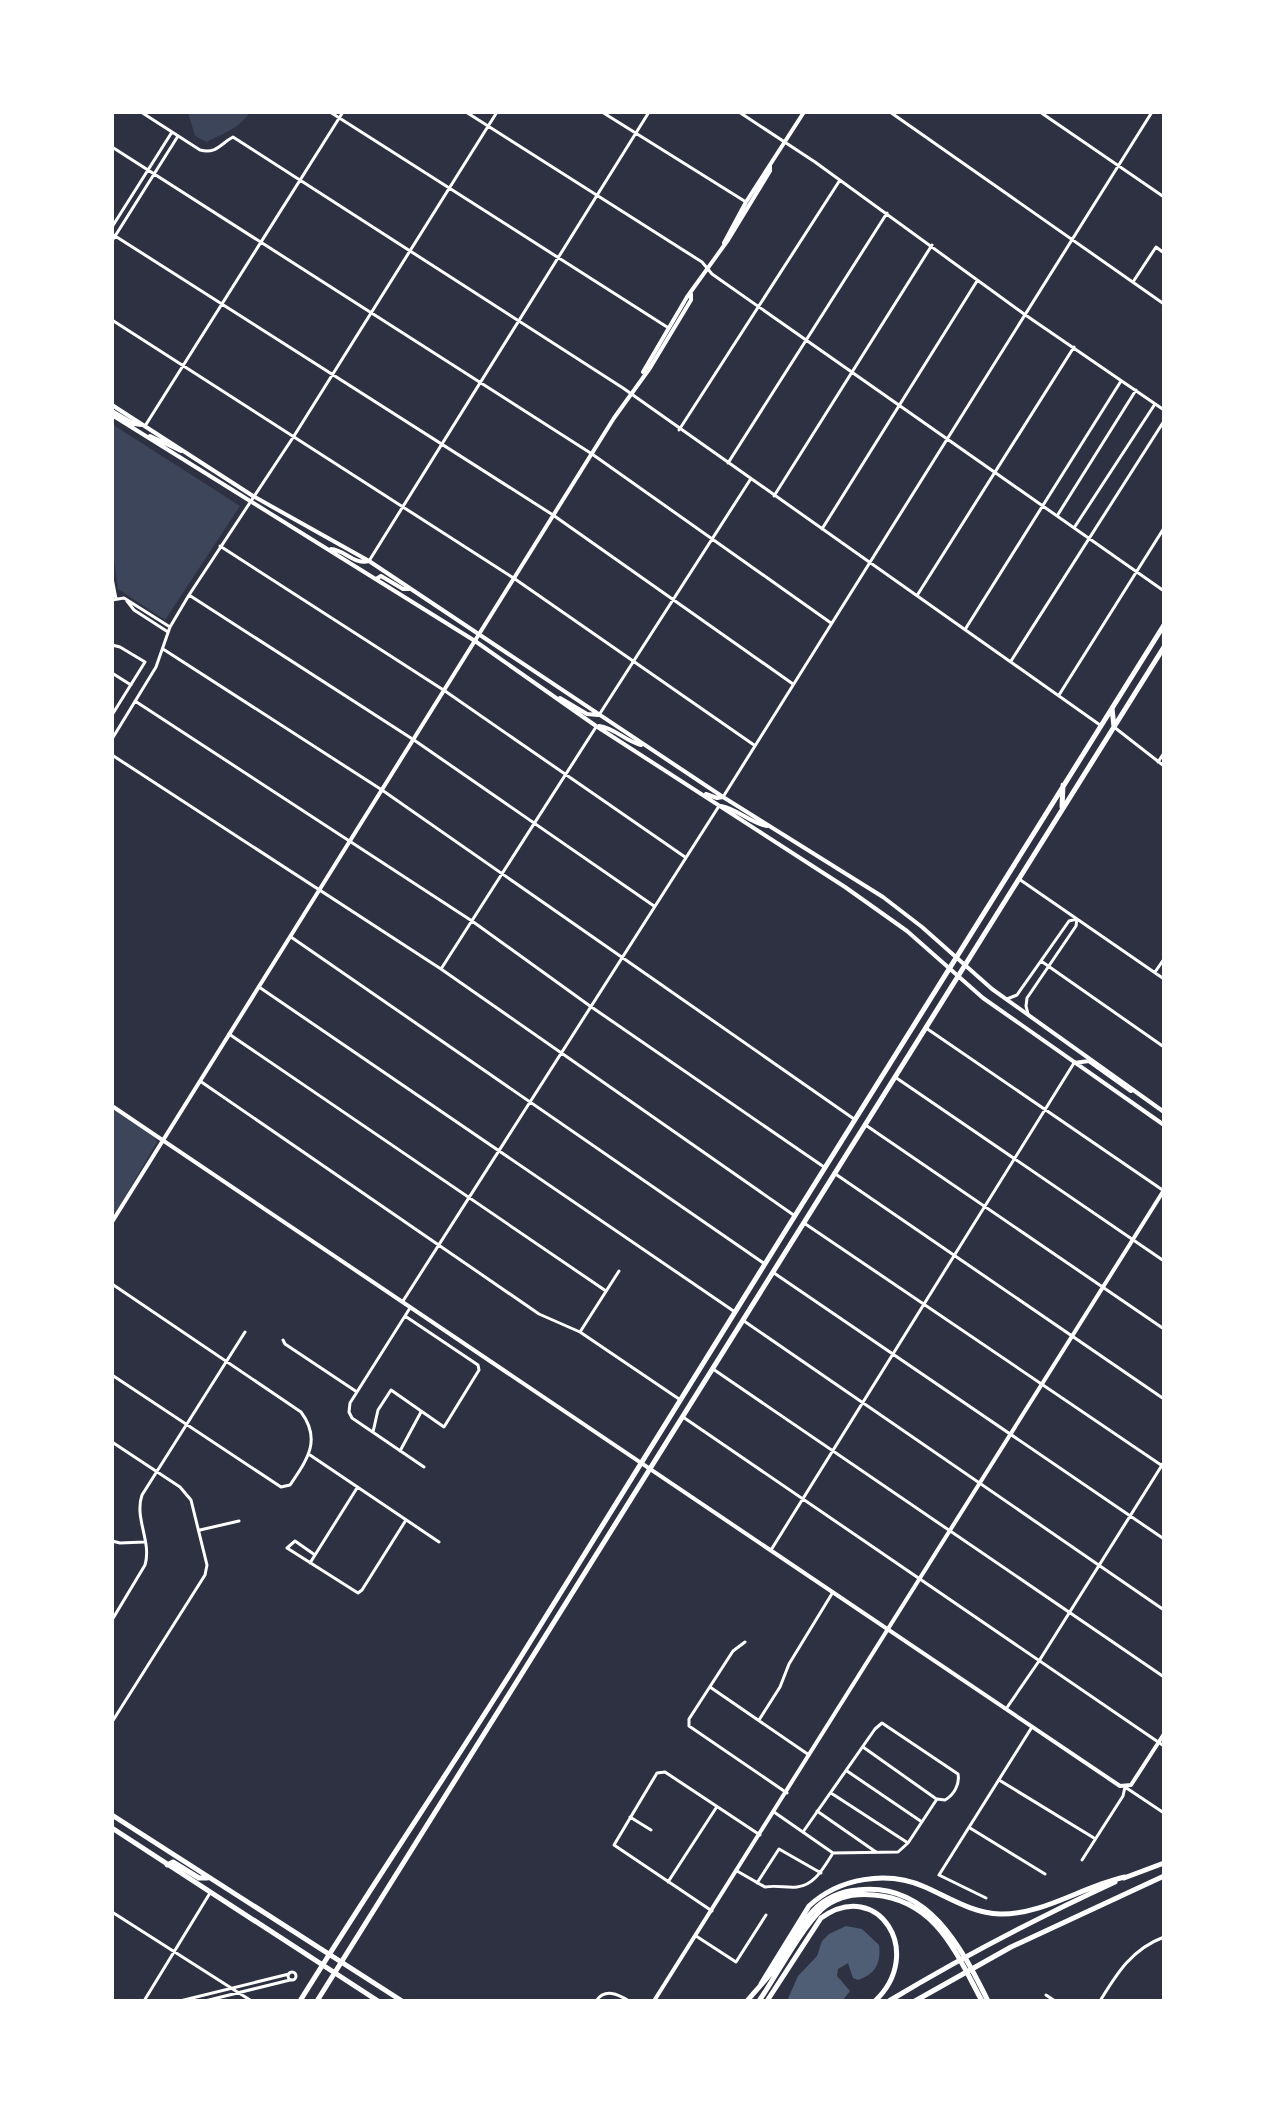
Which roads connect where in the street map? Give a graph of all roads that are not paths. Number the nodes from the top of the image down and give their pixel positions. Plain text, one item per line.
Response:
1 (141, 112) edge
2 (330, 112) edge
3 (343, 112) edge
4 (466, 112) edge
5 (497, 112) edge
6 (602, 112) edge
7 (649, 112) edge
8 (739, 112) edge
9 (804, 112) edge
10 (890, 112) edge
11 (1040, 112) edge
12 (1152, 112) edge
13 (339, 118) junction
14 (488, 126) junction
15 (172, 132) junction
16 (637, 134) junction
17 (178, 136) junction
18 (785, 141) junction
19 (112, 147) edge
20 (770, 165) junction
21 (1118, 165) junction
22 (148, 170) junction
23 (155, 174) junction
24 (300, 180) junction
25 (840, 180) junction
26 (449, 188) junction
27 (598, 196) junction
28 (1164, 197) edge
29 (746, 202) junction
30 (887, 213) junction
31 (112, 227) edge
32 (113, 237) edge
33 (1072, 238) junction
34 (261, 242) junction
35 (724, 243) junction
36 (932, 245) junction
37 (410, 250) junction
38 (1164, 253) edge
39 (559, 258) junction
40 (708, 268) junction
41 (978, 279) junction
42 (1133, 282) junction
43 (691, 294) junction
44 (222, 304) junction
45 (1164, 304) edge
46 (758, 307) junction
47 (371, 312) junction
48 (1024, 314) junction
49 (112, 320) edge
50 (519, 321) junction
51 (668, 328) junction
52 (806, 340) junction
53 (1074, 347) junction
54 (184, 366) junction
55 (852, 371) junction
56 (332, 374) junction
57 (643, 374) junction
58 (1122, 380) junction
59 (479, 383) junction
60 (1136, 390) junction
61 (630, 394) junction
62 (1155, 404) junction
63 (899, 405) junction
64 (112, 410) edge
65 (1164, 410) edge
66 (1164, 421) edge
67 (145, 426) junction
68 (679, 430) junction
69 (146, 436) junction
70 (294, 436) junction
71 (947, 439) junction
72 (441, 444) junction
73 (187, 453) junction
74 (592, 454) junction
75 (728, 463) junction
76 (994, 473) junction
77 (750, 480) junction
78 (253, 496) junction
79 (774, 496) junction
80 (249, 502) junction
81 (1041, 505) junction
82 (403, 507) junction
83 (553, 515) junction
84 (1057, 516) junction
85 (1074, 528) junction
86 (1164, 528) edge
87 (822, 529) junction
88 (1090, 538) junction
89 (712, 539) junction
90 (220, 546) junction
91 (329, 549) junction
92 (369, 561) junction
93 (869, 563) junction
94 (1136, 571) junction
95 (112, 578) edge
96 (376, 579) junction
97 (515, 579) junction
98 (411, 589) junction
99 (1164, 591) edge
100 (918, 594) junction
101 (189, 595) junction
102 (124, 598) junction
103 (114, 599) edge
104 (674, 600) junction
105 (831, 623) junction
106 (1164, 625) edge
107 (170, 627) junction
108 (966, 628) junction
109 (168, 632) junction
110 (479, 634) junction
111 (475, 641) junction
112 (112, 645) edge
113 (1164, 647) edge
114 (163, 649) junction
115 (634, 661) junction
116 (1011, 661) junction
117 (112, 673) edge
118 (793, 684) junction
119 (131, 685) junction
120 (445, 691) junction
121 (1059, 695) junction
122 (557, 698) junction
123 (135, 701) junction
124 (1112, 707) junction
125 (112, 713) edge
126 (599, 715) junction
127 (1101, 725) junction
128 (596, 726) junction
129 (1114, 727) junction
130 (112, 739) edge
131 (414, 740) junction
132 (754, 745) junction
133 (645, 746) junction
134 (1102, 746) junction
135 (1164, 753) edge
136 (112, 755) edge
137 (1158, 762) junction
138 (1164, 766) edge
139 (565, 774) junction
140 (674, 777) junction
141 (1063, 785) junction
142 (382, 790) junction
143 (723, 797) junction
144 (719, 806) junction
145 (1061, 812) junction
146 (534, 822) junction
147 (770, 826) junction
148 (351, 840) junction
149 (685, 857) junction
150 (503, 872) junction
151 (1019, 879) junction
152 (320, 890) junction
153 (654, 906) junction
154 (1077, 919) junction
155 (472, 921) junction
156 (291, 937) junction
157 (955, 956) junction
158 (622, 957) junction
159 (1164, 959) edge
160 (1041, 961) junction
161 (965, 965) junction
162 (1049, 966) junction
163 (948, 967) junction
164 (441, 969) junction
165 (1155, 972) junction
166 (958, 977) junction
167 (1164, 979) edge
168 (259, 987) junction
169 (1007, 999) junction
170 (590, 1006) junction
171 (1028, 1014) junction
172 (926, 1028) junction
173 (229, 1034) junction
174 (1164, 1047) edge
175 (561, 1054) junction
176 (1074, 1063) junction
177 (895, 1077) junction
178 (200, 1081) junction
179 (1138, 1092) junction
180 (529, 1103) junction
181 (112, 1106) edge
182 (1045, 1109) junction
183 (1164, 1112) edge
184 (854, 1119) junction
185 (865, 1125) junction
186 (1164, 1125) edge
187 (164, 1139) junction
188 (501, 1150) junction
189 (832, 1154) junction
190 (1014, 1158) junction
191 (824, 1167) junction
192 (834, 1173) junction
193 (826, 1187) junction
194 (1164, 1191) edge
195 (470, 1199) junction
196 (984, 1206) junction
197 (795, 1216) junction
198 (112, 1222) edge
199 (804, 1223) junction
200 (1134, 1239) junction
201 (438, 1246) junction
202 (954, 1255) junction
203 (1164, 1261) edge
204 (766, 1264) junction
205 (619, 1271) dead end
206 (774, 1273) junction
207 (112, 1284) edge
208 (1103, 1288) junction
209 (606, 1291) junction
210 (403, 1301) junction
211 (743, 1302) junction
212 (923, 1304) junction
213 (411, 1307) junction
214 (736, 1312) junction
215 (405, 1316) junction
216 (744, 1321) junction
217 (1164, 1329) edge
218 (245, 1332) dead end
219 (580, 1332) junction
220 (734, 1336) junction
221 (1073, 1336) junction
222 (283, 1340) dead end
223 (893, 1354) junction
224 (227, 1361) junction
225 (713, 1369) junction
226 (112, 1375) edge
227 (1042, 1385) junction
228 (357, 1392) junction
229 (1164, 1399) edge
230 (679, 1400) junction
231 (863, 1402) junction
232 (421, 1411) junction
233 (683, 1417) junction
234 (187, 1425) junction
235 (373, 1432) junction
236 (1011, 1435) junction
237 (112, 1442) edge
238 (400, 1451) junction
239 (832, 1451) junction
240 (310, 1455) junction
241 (641, 1462) junction
242 (1163, 1465) edge
243 (424, 1467) dead end
244 (651, 1469) junction
245 (156, 1471) junction
246 (980, 1484) junction
247 (358, 1487) junction
248 (802, 1498) junction
249 (1131, 1515) junction
250 (406, 1520) junction
251 (239, 1521) dead end
252 (200, 1530) junction
253 (950, 1531) junction
254 (1164, 1539) edge
255 (112, 1541) edge
256 (146, 1542) junction
257 (439, 1542) dead end
258 (771, 1550) junction
259 (315, 1555) junction
260 (310, 1563) junction
261 (1099, 1566) junction
262 (920, 1580) junction
263 (564, 1587) junction
264 (834, 1592) junction
265 (567, 1603) junction
266 (1164, 1610) edge
267 (562, 1612) junction
268 (1070, 1613) junction
269 (112, 1620) edge
270 (888, 1628) junction
271 (745, 1642) dead end
272 (1039, 1661) junction
273 (1164, 1677) edge
274 (710, 1687) junction
275 (1006, 1709) junction
276 (759, 1720) junction
277 (112, 1722) edge
278 (1032, 1727) junction
279 (1164, 1734) edge
280 (1161, 1745) edge
281 (863, 1747) junction
282 (809, 1755) junction
283 (847, 1771) junction
284 (999, 1780) junction
285 (1125, 1787) junction
286 (787, 1793) junction
287 (831, 1793) junction
288 (937, 1799) junction
289 (716, 1806) junction
290 (817, 1811) junction
291 (774, 1812) junction
292 (1164, 1813) edge
293 (112, 1815) edge
294 (630, 1817) junction
295 (922, 1822) junction
296 (112, 1828) edge
297 (970, 1828) junction
298 (651, 1830) dead end
299 (803, 1832) junction
300 (760, 1835) junction
301 (1094, 1838) junction
302 (908, 1843) junction
303 (877, 1852) junction
304 (833, 1853) junction
305 (1082, 1860) dead end
306 (1164, 1863) edge
307 (167, 1865) junction
308 (737, 1871) junction
309 (821, 1873) junction
310 (1045, 1874) dead end
311 (1164, 1876) edge
312 (1125, 1877) junction
313 (208, 1878) junction
314 (668, 1882) junction
315 (757, 1883) junction
316 (226, 1889) junction
317 (210, 1893) junction
318 (986, 1898) dead end
319 (712, 1911) junction
320 (112, 1912) edge
321 (766, 1915) dead end
322 (696, 1936) junction
323 (1164, 1937) edge
324 (950, 1940) junction
325 (173, 1951) junction
326 (330, 1954) junction
327 (341, 1962) junction
328 (323, 1965) junction
329 (334, 1973) junction
330 (289, 1974) junction
331 (290, 1980) junction
332 (761, 1984) junction
333 (944, 1984) junction
334 (232, 1988) junction
335 (239, 1993) junction
336 (1046, 1995) dead end
337 (250, 2000) edge
338 (144, 2001) edge
339 (180, 2001) edge
340 (205, 2001) edge
341 (300, 2001) edge
342 (317, 2001) edge
343 (378, 2001) edge
344 (402, 2001) edge
345 (596, 2001) edge
346 (629, 2001) edge
347 (654, 2001) edge
348 (747, 2001) edge
349 (759, 2001) edge
350 (767, 2001) edge
351 (875, 2001) edge
352 (889, 2001) edge
353 (915, 2001) edge
354 (924, 2001) edge
355 (985, 2001) edge
356 (1055, 2001) edge
357 (1100, 2001) edge

1 - 15 street
2 - 13 street
3 - 13 street
4 - 14 street
5 - 14 street
6 - 16 street
7 - 16 street
8 - 18 street
9 - 18 street
10 - 33 street
11 - 21 street
12 - 21 street
13 - 24 street
13 - 26 street
14 - 26 street
14 - 27 street
15 - 17 street
15 - 22 street
16 - 27 street
16 - 29 street
17 - 23 street
17 - 24 street
18 - 20 street
18 - 25 street
19 - 22 street
20 - 29 street
20 - 35 street
21 - 28 street
21 - 33 street
22 - 23 street
22 - 31 street
23 - 32 street
23 - 34 street
24 - 34 street
24 - 37 street
25 - 30 street
25 - 46 street
26 - 37 street
26 - 39 street
27 - 39 street
27 - 40 street
29 - 35 street
30 - 36 street
30 - 52 street
32 - 44 street
33 - 42 street
33 - 48 street
34 - 44 street
34 - 47 street
35 - 40 street
36 - 41 street
36 - 55 street
37 - 47 street
37 - 50 street
38 - 42 street
39 - 50 street
39 - 51 street
40 - 43 street
40 - 46 street
41 - 48 street
41 - 63 street
42 - 45 street
43 - 51 street
43 - 57 street
44 - 54 street
44 - 56 street
46 - 52 street
46 - 68 street
47 - 56 street
47 - 59 street
48 - 53 street
48 - 71 street
49 - 54 street
50 - 59 street
50 - 61 street
51 - 57 street
52 - 55 street
52 - 75 street
53 - 58 street
53 - 76 street
54 - 67 street
54 - 70 street
55 - 63 street
55 - 79 street
56 - 70 street
56 - 72 street
57 - 61 street
58 - 60 street
58 - 81 street
59 - 72 street
59 - 74 street
60 - 62 street
60 - 84 street
61 - 68 street
61 - 74 street
62 - 65 street
62 - 85 street
63 - 71 street
63 - 87 street
64 - 67 street
64 - 69 street
66 - 88 street
67 - 73 street
68 - 75 street
69 - 73 street
69 - 80 street
70 - 78 street
70 - 82 street
71 - 76 street
71 - 93 street
72 - 82 street
72 - 83 street
73 - 78 street
74 - 83 street
74 - 89 street
75 - 77 street
76 - 81 street
76 - 100 street
77 - 79 street
77 - 89 street
78 - 80 street
78 - 92 street
79 - 87 street
80 - 90 street
80 - 91 street
81 - 84 street
81 - 108 street
82 - 92 street
82 - 97 street
83 - 97 street
83 - 104 street
84 - 85 street
85 - 88 street
86 - 94 street
87 - 93 street
88 - 94 street
88 - 116 street
89 - 104 street
89 - 105 street
90 - 101 street
90 - 120 street
91 - 92 street
91 - 96 street
92 - 98 street
93 - 100 street
93 - 105 street
94 - 99 street
94 - 121 street
95 - 103 street
96 - 98 street
96 - 111 street
97 - 110 street
97 - 115 street
98 - 110 street
100 - 108 street
101 - 107 street
101 - 131 street
102 - 103 street
102 - 107 street
102 - 109 street
104 - 115 street
104 - 118 street
105 - 118 street
106 - 124 main road
107 - 109 street
108 - 116 street
109 - 114 street
110 - 111 street
110 - 126 street
111 - 120 street
111 - 122 street
112 - 119 street
113 - 129 main road
114 - 123 street
114 - 142 street
115 - 126 street
115 - 132 street
116 - 121 street
117 - 119 street
118 - 132 street
119 - 125 street
120 - 131 street
120 - 139 street
121 - 127 street
122 - 126 street
122 - 128 street
123 - 130 street
123 - 148 street
124 - 127 main road
124 - 129 main road
126 - 133 street
127 - 134 main road
127 - 141 main road
128 - 133 street
128 - 139 street
128 - 140 street
129 - 134 main road
129 - 137 street
131 - 142 street
131 - 146 street
132 - 143 street
133 - 143 street
134 - 145 main road
135 - 137 street
136 - 152 street
137 - 138 street
139 - 146 street
139 - 149 street
140 - 143 street
140 - 144 street
141 - 145 main road
141 - 157 main road
142 - 148 street
142 - 150 street
143 - 147 street
144 - 147 street
144 - 149 street
144 - 163 street
145 - 151 main road
146 - 150 street
146 - 153 street
147 - 157 street
148 - 152 street
148 - 155 street
149 - 153 street
150 - 155 street
150 - 158 street
151 - 154 street
151 - 161 main road
152 - 156 street
152 - 164 street
153 - 158 street
154 - 160 street
154 - 162 street
154 - 165 street
155 - 164 street
155 - 170 street
156 - 168 street
156 - 180 street
157 - 161 street
157 - 163 main road
158 - 170 street
158 - 184 street
159 - 165 street
160 - 162 street
160 - 169 street
161 - 166 main road
161 - 169 street
162 - 171 street
162 - 174 street
163 - 166 street
163 - 184 main road
164 - 175 street
165 - 167 street
166 - 172 main road
166 - 176 street
168 - 173 street
168 - 188 street
169 - 171 street
170 - 175 street
170 - 191 street
171 - 179 street
172 - 177 main road
172 - 182 street
173 - 178 street
173 - 195 street
175 - 180 street
175 - 197 street
176 - 179 street
176 - 182 street
176 - 186 street
177 - 185 main road
177 - 190 street
178 - 187 street
178 - 201 street
179 - 183 street
180 - 188 street
180 - 204 street
181 - 187 street
182 - 190 street
182 - 194 street
184 - 189 main road
185 - 192 main road
185 - 196 street
187 - 198 street
187 - 210 street
188 - 195 street
188 - 214 street
189 - 191 main road
189 - 192 main road
190 - 196 street
190 - 200 street
191 - 193 main road
191 - 197 main road
192 - 193 main road
192 - 202 street
193 - 199 main road
194 - 200 street
195 - 201 street
195 - 209 street
196 - 202 street
196 - 208 street
197 - 204 main road
199 - 206 main road
199 - 212 street
200 - 203 street
200 - 208 street
201 - 210 street
201 - 219 street
202 - 212 street
202 - 221 street
204 - 211 main road
205 - 209 street
206 - 216 main road
206 - 223 street
207 - 224 street
208 - 217 street
208 - 221 street
209 - 219 street
210 - 213 street
211 - 214 main road
211 - 216 main road
212 - 223 street
212 - 227 street
213 - 215 street
213 - 241 street
214 - 220 main road
214 - 230 main road
215 - 228 street
215 - 232 street
216 - 220 main road
216 - 231 street
218 - 224 street
219 - 230 street
220 - 225 main road
221 - 227 street
221 - 229 street
222 - 228 street
223 - 231 street
223 - 236 street
224 - 234 street
224 - 240 street
225 - 233 main road
225 - 239 street
226 - 234 street
227 - 236 street
227 - 242 street
228 - 235 street
230 - 241 main road
231 - 239 street
231 - 246 street
232 - 235 street
232 - 238 street
233 - 244 main road
233 - 248 street
234 - 240 street
234 - 245 street
235 - 238 street
236 - 246 street
236 - 249 street
237 - 245 street
238 - 243 street
239 - 248 street
239 - 253 street
240 - 247 street
241 - 244 street
241 - 263 main road
242 - 249 street
244 - 258 street
244 - 265 main road
245 - 252 street
245 - 256 street
246 - 253 street
246 - 261 street
247 - 250 street
247 - 259 street
248 - 258 street
248 - 262 street
249 - 254 street
249 - 261 street
250 - 257 street
250 - 260 street
251 - 252 street
252 - 277 street
253 - 262 street
253 - 268 street
255 - 256 street
256 - 269 street
258 - 264 street
259 - 260 street
259 - 260 street
261 - 266 street
261 - 268 street
262 - 270 street
262 - 272 street
263 - 265 main road
263 - 267 main road
263 - 326 main road
264 - 270 street
264 - 276 street
265 - 267 main road
267 - 327 main road
268 - 272 street
268 - 273 street
270 - 275 street
270 - 282 street
271 - 274 street
272 - 275 street
272 - 280 street
274 - 276 street
274 - 286 street
275 - 278 street
276 - 282 street
278 - 284 street
278 - 285 street
279 - 280 street
280 - 285 street
281 - 283 street
281 - 288 street
281 - 288 street
282 - 286 street
283 - 287 street
283 - 295 street
284 - 297 street
284 - 301 street
285 - 292 street
285 - 301 street
286 - 291 street
287 - 290 street
287 - 302 street
288 - 295 street
289 - 294 street
289 - 300 street
289 - 314 street
290 - 299 street
290 - 303 street
291 - 299 street
291 - 300 street
293 - 313 main road
294 - 298 street
294 - 314 street
295 - 302 street
296 - 307 main road
297 - 310 street
297 - 318 street
299 - 304 street
300 - 308 street
301 - 305 street
302 - 303 street
303 - 304 street
304 - 309 street
306 - 312 main road
307 - 313 main road
307 - 317 main road
308 - 315 street
308 - 319 street
309 - 315 street
309 - 315 street
311 - 333 main road
312 - 332 main road
312 - 352 main road
313 - 316 main road
314 - 319 street
316 - 317 main road
316 - 326 main road
317 - 325 street
317 - 328 main road
319 - 322 street
320 - 325 street
321 - 322 street
322 - 347 street
323 - 357 street
324 - 332 main road
324 - 349 main road
324 - 355 main road
325 - 334 street
325 - 338 street
326 - 327 main road
326 - 328 main road
327 - 329 main road
327 - 344 main road
328 - 329 main road
328 - 341 main road
329 - 342 main road
329 - 343 main road
330 - 331 street
330 - 331 street
330 - 334 street
331 - 335 street
332 - 348 main road
333 - 353 main road
333 - 354 main road
334 - 335 street
334 - 339 street
335 - 337 street
335 - 340 street
336 - 356 street
345 - 346 street
350 - 351 main road

